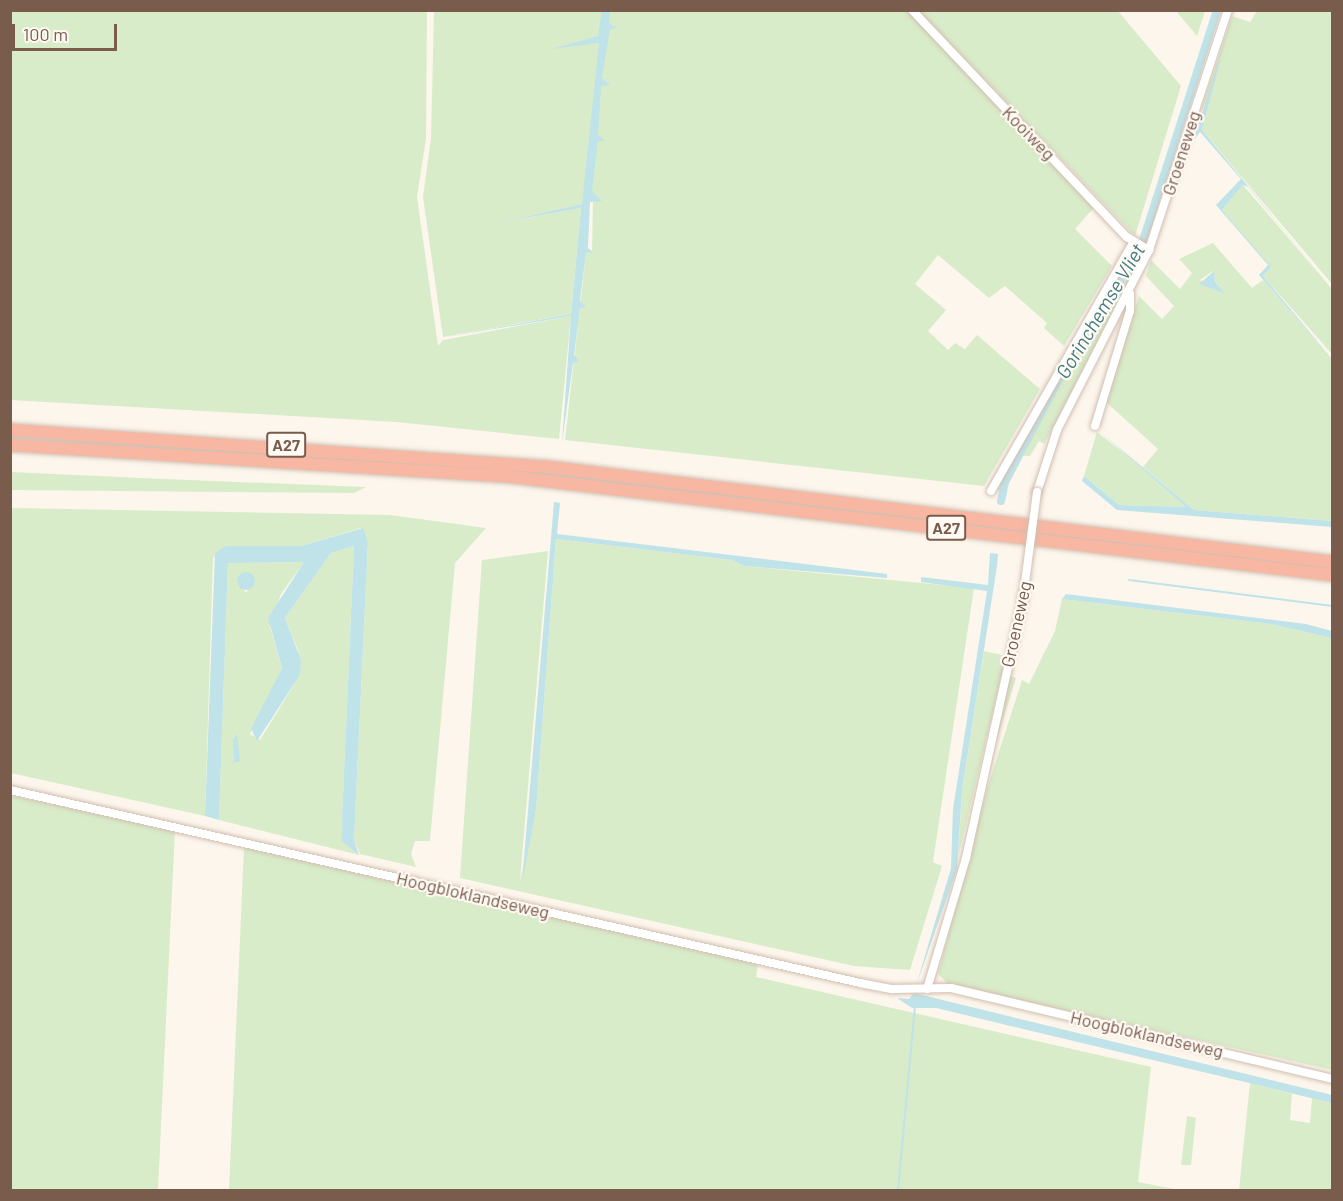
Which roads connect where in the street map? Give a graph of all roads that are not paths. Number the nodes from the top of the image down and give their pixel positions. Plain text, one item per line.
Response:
1 (912, 10) edge
2 (1228, 10) edge
3 (1141, 247) junction
4 (1130, 294) junction
5 (1095, 426) dead end
6 (10, 430) edge
7 (10, 445) edge
8 (991, 491) dead end
9 (1332, 562) edge
10 (1332, 575) edge
11 (10, 790) edge
12 (925, 989) junction
13 (1332, 1079) edge

1 - 3 street, Kooiweg
2 - 3 street, Groeneweg
3 - 4 street, Groeneweg
3 - 8 street, Groeneweg
4 - 5 street, Groeneweg
4 - 12 street, Groeneweg, bridge
6 - 9 highway, A27
7 - 10 highway, A27
11 - 12 street, Hoogbloklandseweg
12 - 13 street, Hoogbloklandseweg

